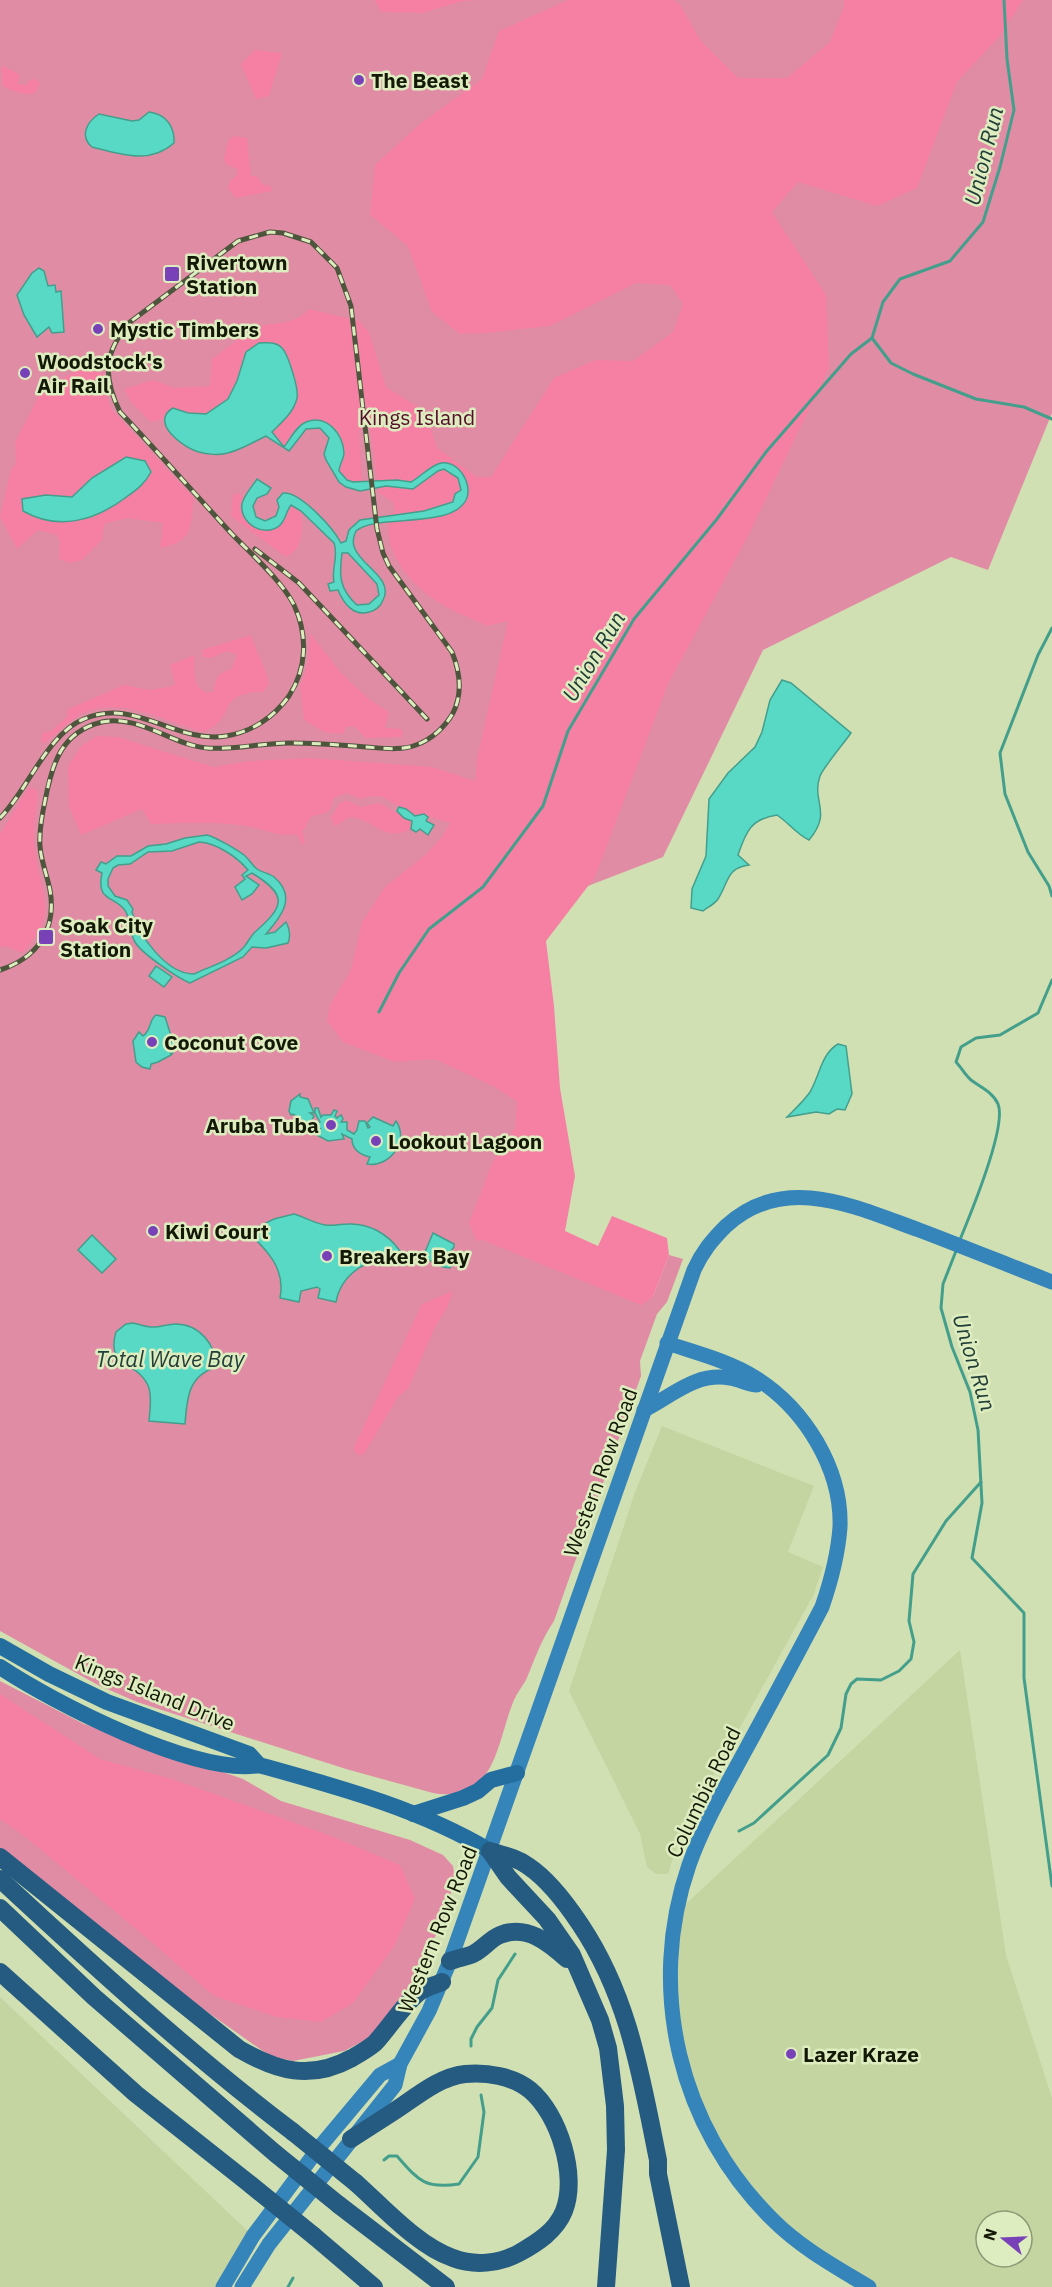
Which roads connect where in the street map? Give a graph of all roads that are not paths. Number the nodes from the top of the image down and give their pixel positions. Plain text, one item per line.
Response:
1 (1052, 1282) edge
2 (668, 1343) junction
3 (765, 1385) junction
4 (644, 1410) junction
5 (0, 1646) edge
6 (0, 1667) edge
7 (259, 1766) junction
8 (517, 1773) junction
9 (413, 1814) junction
10 (490, 1851) junction
11 (0, 1857) edge
12 (0, 1879) edge
13 (0, 1908) edge
14 (450, 1961) junction
15 (575, 1966) junction
16 (0, 1971) edge
17 (442, 1982) junction
18 (400, 2064) junction
19 (351, 2139) junction
20 (371, 2286) edge
21 (223, 2287) edge
22 (242, 2287) edge
23 (446, 2287) edge
24 (606, 2287) edge
25 (681, 2287) edge
26 (869, 2287) edge

1 - 2 street, Western Row Road
2 - 3 street, Columbia Road
2 - 4 street, Western Row Road
3 - 4 street
3 - 26 street, Columbia Road
4 - 8 street, Western Row Road
5 - 7 main road, Kings Island Drive
6 - 7 main road, Kings Island Drive
7 - 9 main road, Kings Island Drive
8 - 9 main road
8 - 10 street, Western Row Road
9 - 10 main road, Kings Island Drive
10 - 14 street, Western Row Road
10 - 15 highway
10 - 25 highway
11 - 17 highway
12 - 19 highway, bridge
13 - 23 highway, bridge
14 - 15 highway
14 - 17 street, Western Row Road
15 - 24 highway
16 - 20 highway, bridge
17 - 18 street, Western Row Road
18 - 19 street, Western Row Road
18 - 21 street, Western Row Road
19 - 22 street, Western Row Road

